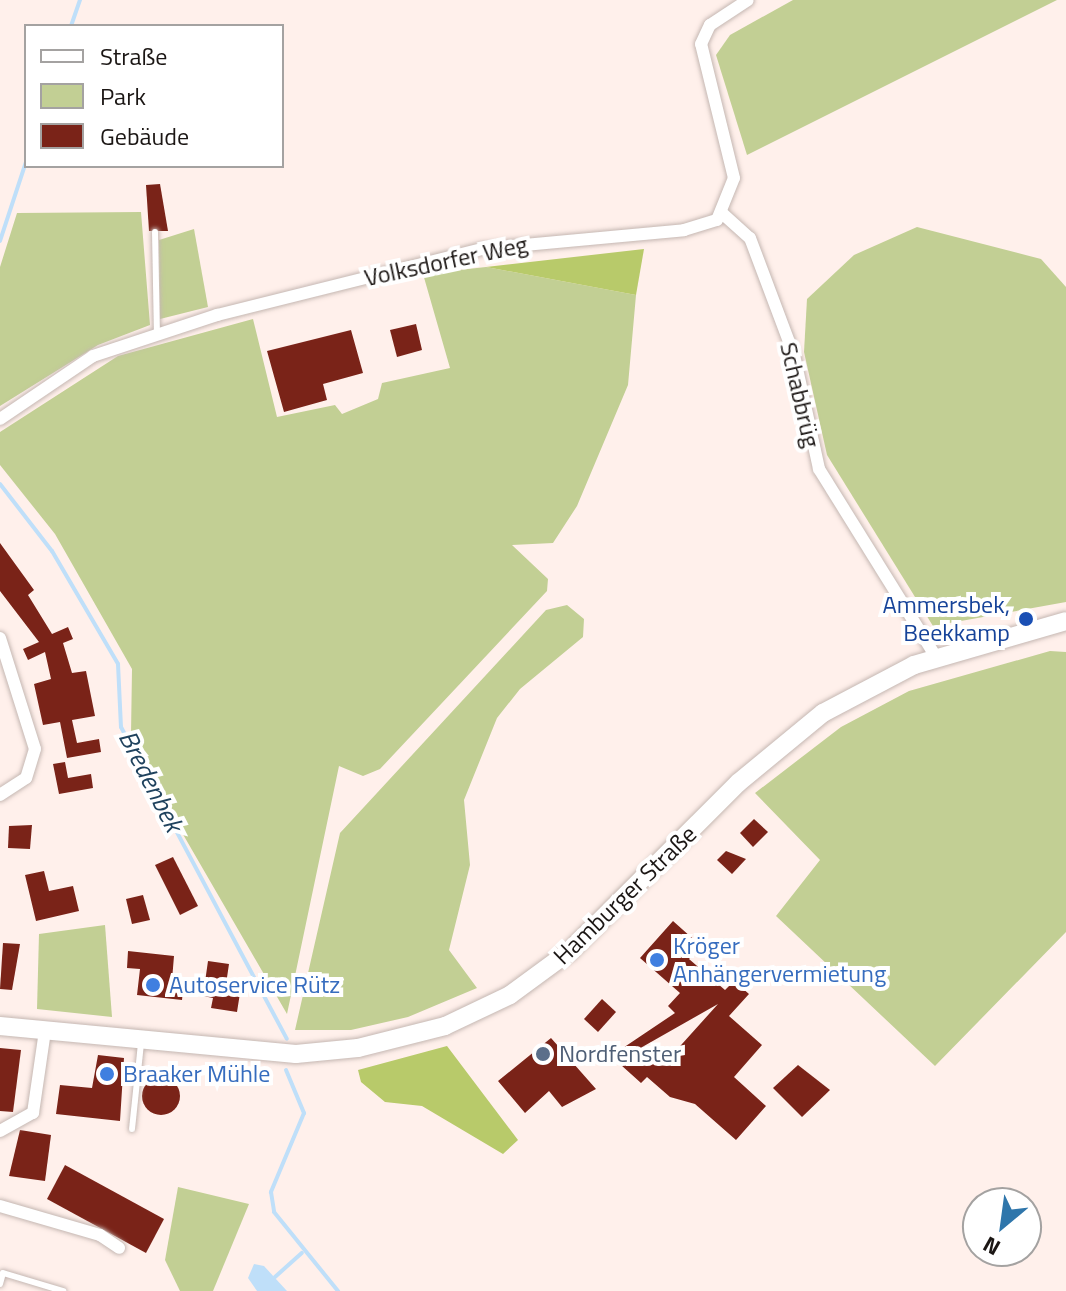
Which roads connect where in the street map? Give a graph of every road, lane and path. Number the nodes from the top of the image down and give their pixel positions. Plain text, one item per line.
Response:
1 (748, 0) edge
2 (723, 214) junction
3 (155, 232) dead end
4 (157, 334) junction
5 (0, 419) edge
6 (1066, 621) edge
7 (0, 638) edge
8 (936, 657) junction
9 (0, 795) edge
10 (0, 1026) edge
11 (45, 1031) junction
12 (142, 1040) junction
13 (132, 1129) dead end
14 (0, 1131) edge
15 (0, 1206) edge
16 (119, 1248) dead end
17 (0, 1284) edge
18 (63, 1291) edge

1 - 2 street
2 - 4 street, Volksdorfer Weg
2 - 8 street, Schabbrüg
3 - 4 lane
4 - 5 street, Volksdorfer Weg
6 - 8 main road, Hamburger Straße
7 - 9 street
8 - 12 main road, Hamburger Straße
10 - 11 main road, Hamburger Straße
11 - 12 main road, Hamburger Straße
11 - 14 street
12 - 13 lane
15 - 16 street
17 - 18 lane

